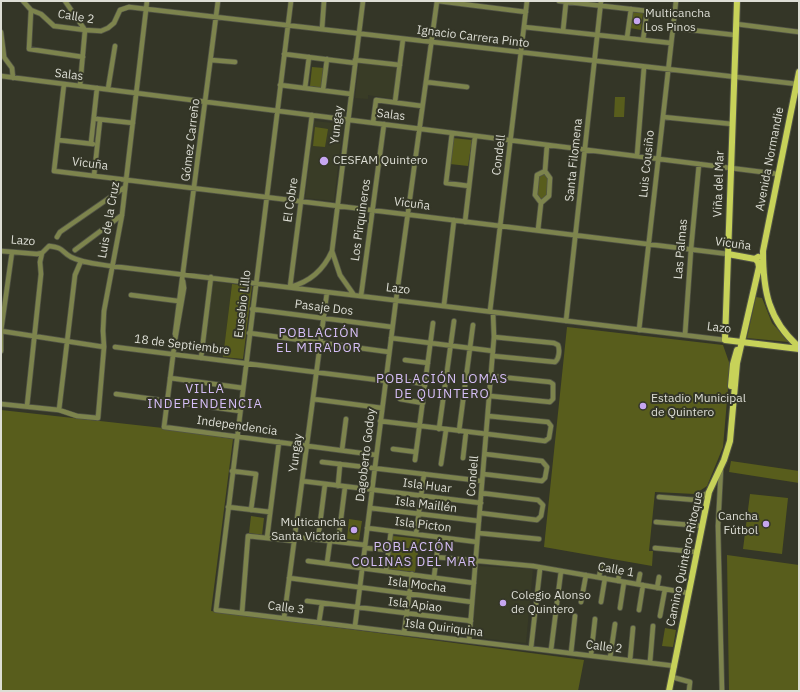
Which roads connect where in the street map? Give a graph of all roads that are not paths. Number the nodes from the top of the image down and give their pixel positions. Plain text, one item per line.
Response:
1 (23, 1) edge
2 (65, 1) edge
3 (147, 1) edge
4 (218, 1) edge
5 (291, 1) edge
6 (324, 1) edge
7 (363, 1) edge
8 (438, 1) edge
9 (527, 1) edge
10 (559, 1) edge
11 (676, 1) edge
12 (737, 1) edge
13 (566, 2) edge
14 (601, 3) edge
15 (146, 9) junction
16 (631, 9) junction
17 (31, 10) junction
18 (647, 11) junction
19 (526, 12) junction
20 (674, 14) junction
21 (216, 17) junction
22 (736, 24) junction
23 (288, 25) junction
24 (524, 27) junction
25 (673, 28) junction
26 (322, 29) junction
27 (85, 30) junction
28 (563, 31) junction
29 (1, 32) edge
30 (799, 32) edge
31 (359, 34) junction
32 (597, 35) junction
33 (735, 35) junction
34 (627, 38) junction
35 (403, 39) junction
36 (643, 40) junction
37 (431, 42) junction
38 (671, 43) junction
39 (115, 46) dead end
40 (521, 52) junction
41 (284, 54) junction
42 (3, 55) edge
43 (83, 57) junction
44 (309, 57) junction
45 (211, 60) junction
46 (327, 60) junction
47 (355, 61) junction
48 (594, 61) junction
49 (235, 62) dead end
50 (400, 65) junction
51 (644, 67) junction
52 (668, 69) junction
53 (799, 72) edge
54 (1, 76) edge
55 (733, 77) junction
56 (13, 78) junction
57 (426, 82) junction
58 (64, 84) junction
59 (796, 84) junction
60 (280, 85) junction
61 (80, 86) junction
62 (466, 87) dead end
63 (97, 88) junction
64 (305, 88) junction
65 (108, 90) junction
66 (323, 90) junction
67 (136, 93) junction
68 (351, 94) junction
69 (206, 102) junction
70 (395, 102) junction
71 (422, 106) junction
72 (277, 111) junction
73 (312, 115) junction
74 (663, 117) junction
75 (93, 119) junction
76 (100, 120) junction
77 (348, 120) junction
78 (133, 123) junction
79 (373, 123) junction
80 (384, 124) junction
81 (732, 124) junction
82 (419, 128) junction
83 (452, 133) junction
84 (475, 136) junction
85 (58, 140) junction
86 (511, 140) junction
87 (91, 143) junction
88 (97, 144) junction
89 (547, 145) junction
90 (585, 149) junction
91 (637, 156) junction
92 (658, 159) junction
93 (699, 164) junction
94 (730, 168) junction
95 (545, 171) junction
96 (778, 174) junction
97 (94, 176) junction
98 (126, 180) junction
99 (469, 186) junction
100 (125, 187) junction
101 (195, 188) junction
102 (266, 197) junction
103 (301, 201) junction
104 (541, 203) junction
105 (338, 206) junction
106 (373, 210) junction
107 (407, 214) junction
108 (122, 215) junction
109 (454, 220) junction
110 (465, 222) junction
111 (501, 226) junction
112 (538, 230) junction
113 (576, 235) junction
114 (57, 237) dead end
115 (648, 244) junction
116 (691, 249) junction
117 (75, 250) dead end
118 (1, 251) edge
119 (332, 251) junction
120 (763, 251) junction
121 (12, 252) junction
122 (42, 253) junction
123 (728, 254) junction
124 (755, 259) junction
125 (81, 261) junction
126 (111, 266) junction
127 (184, 274) junction
128 (211, 277) junction
129 (183, 282) junction
130 (255, 283) junction
131 (290, 287) junction
132 (327, 292) junction
133 (754, 294) junction
134 (130, 295) dead end
135 (354, 295) junction
136 (361, 296) junction
137 (766, 296) junction
138 (396, 300) junction
139 (178, 301) junction
140 (444, 306) junction
141 (252, 309) junction
142 (492, 312) junction
143 (324, 318) junction
144 (454, 321) dead end
145 (566, 321) junction
146 (433, 323) dead end
147 (473, 325) dead end
148 (392, 326) junction
149 (639, 330) junction
150 (1, 331) edge
151 (249, 333) junction
152 (685, 335) junction
153 (34, 337) junction
154 (494, 337) junction
155 (391, 338) junction
156 (175, 340) junction
157 (725, 340) junction
158 (66, 342) junction
159 (742, 342) junction
160 (320, 343) junction
161 (431, 343) junction
162 (450, 346) junction
163 (104, 347) junction
164 (115, 347) dead end
165 (470, 348) junction
166 (799, 348) edge
167 (1, 351) edge
168 (389, 352) junction
169 (493, 353) junction
170 (174, 354) junction
171 (202, 358) junction
172 (405, 360) dead end
173 (246, 363) junction
174 (428, 363) junction
175 (733, 364) junction
176 (317, 372) junction
177 (736, 372) junction
178 (491, 376) junction
179 (170, 378) junction
180 (386, 381) junction
181 (404, 381) dead end
182 (425, 384) junction
183 (243, 388) junction
184 (116, 394) dead end
185 (490, 396) junction
186 (313, 399) junction
187 (400, 399) dead end
188 (167, 401) junction
189 (423, 403) junction
190 (1, 404) edge
191 (26, 406) junction
192 (382, 408) junction
193 (59, 410) junction
194 (240, 411) junction
195 (488, 416) junction
196 (346, 419) dead end
197 (380, 421) junction
198 (420, 426) junction
199 (164, 427) joint
200 (439, 429) junction
201 (446, 430) junction
202 (459, 431) junction
203 (466, 432) junction
204 (731, 434) junction
205 (486, 435) junction
206 (237, 436) junction
207 (279, 442) junction
208 (307, 446) junction
209 (393, 449) dead end
210 (342, 450) junction
211 (416, 452) junction
212 (485, 454) junction
213 (376, 455) junction
214 (463, 458) dead end
215 (415, 460) dead end
216 (322, 462) dead end
217 (340, 464) junction
218 (441, 464) dead end
219 (721, 466) junction
220 (374, 469) junction
221 (232, 471) junction
222 (424, 474) junction
223 (483, 474) junction
224 (302, 481) junction
225 (482, 481) junction
226 (325, 484) junction
227 (338, 486) junction
228 (345, 487) junction
229 (372, 490) junction
230 (709, 492) junction
231 (481, 494) junction
232 (421, 496) junction
233 (659, 497) dead end
234 (481, 502) junction
235 (228, 507) junction
236 (370, 508) junction
237 (251, 510) junction
238 (270, 512) junction
239 (480, 513) junction
240 (419, 514) junction
241 (479, 521) junction
242 (656, 522) dead end
243 (702, 526) junction
244 (367, 528) junction
245 (391, 531) junction
246 (416, 534) junction
247 (478, 534) junction
248 (439, 537) junction
249 (268, 538) junction
250 (295, 539) junction
251 (318, 539) junction
252 (539, 539) dead end
253 (330, 541) junction
254 (338, 542) junction
255 (477, 542) junction
256 (365, 546) junction
257 (655, 548) dead end
258 (389, 550) junction
259 (697, 552) junction
260 (436, 557) junction
261 (308, 561) dead end
262 (476, 562) junction
263 (327, 564) junction
264 (601, 567) dead end
265 (362, 568) junction
266 (540, 568) junction
267 (620, 570) dead end
268 (386, 571) junction
269 (561, 571) junction
270 (412, 574) junction
271 (640, 574) dead end
272 (586, 575) junction
273 (434, 577) junction
274 (599, 577) junction
275 (659, 577) dead end
276 (289, 578) junction
277 (605, 578) junction
278 (618, 581) junction
279 (624, 582) junction
280 (474, 583) junction
281 (641, 585) junction
282 (360, 587) junction
283 (657, 588) junction
284 (665, 589) junction
285 (688, 593) junction
286 (409, 594) junction
287 (307, 601) dead end
288 (472, 602) junction
289 (581, 602) dead end
290 (600, 602) dead end
291 (322, 603) junction
292 (357, 608) junction
293 (620, 608) dead end
294 (216, 610) joint
295 (639, 610) dead end
296 (242, 613) junction
297 (407, 614) junction
298 (575, 616) dead end
299 (660, 616) dead end
300 (284, 618) junction
301 (595, 619) dead end
302 (471, 621) junction
303 (319, 622) junction
304 (615, 624) dead end
305 (355, 626) junction
306 (653, 626) dead end
307 (633, 628) dead end
308 (404, 633) junction
309 (469, 641) junction
310 (531, 648) junction
311 (551, 650) junction
312 (571, 653) junction
313 (591, 655) junction
314 (610, 658) junction
315 (630, 660) junction
316 (650, 662) junction
317 (675, 666) junction
318 (672, 677) junction
319 (669, 691) edge
320 (689, 691) edge
321 (722, 691) edge

1 - 17 street, Calle 2
2 - 27 street
3 - 15 street, Luis de la Cruz
4 - 21 street, Gómez Carreño
5 - 23 street, Eusebio Lillo
6 - 26 street
7 - 31 street, Yungay
8 - 19 street
8 - 37 street, Dagoberto Godoy
9 - 19 street, Condell
10 - 13 street
11 - 20 street, Luis Cousiño
12 - 22 main road, Viña del Mar
13 - 14 street
13 - 28 street
14 - 16 street
14 - 32 street, Santa Filomena
15 - 21 street, Ignacio Carrera Pinto
15 - 27 street, Calle 2
15 - 67 street, Luis de la Cruz
16 - 18 street
16 - 34 street
17 - 27 street, Calle 2
17 - 43 street
18 - 20 street
18 - 36 street
19 - 24 street, Condell
20 - 25 street, Luis Cousiño
21 - 23 street, Ignacio Carrera Pinto
21 - 45 street, Gómez Carreño
22 - 30 street
22 - 33 main road, Viña del Mar
23 - 26 street, Ignacio Carrera Pinto
23 - 41 street, Eusebio Lillo
24 - 28 street
24 - 40 street, Condell
25 - 33 street
25 - 38 street, Luis Cousiño
26 - 31 street, Ignacio Carrera Pinto
27 - 43 street
28 - 32 street
29 - 42 street
31 - 35 street, Ignacio Carrera Pinto
31 - 47 street, Yungay
32 - 34 street
32 - 48 street, Santa Filomena
33 - 55 main road, Viña del Mar
34 - 36 street
35 - 37 street, Ignacio Carrera Pinto
35 - 50 street
36 - 38 street
37 - 40 street, Ignacio Carrera Pinto
37 - 57 street, Dagoberto Godoy
38 - 52 street, Luis Cousiño
39 - 65 street
40 - 48 street, Ignacio Carrera Pinto
40 - 86 street, Condell
41 - 44 street
41 - 60 street, Eusebio Lillo
42 - 56 street
43 - 61 street
44 - 46 street
44 - 64 street
45 - 49 street
45 - 69 street, Gómez Carreño
46 - 47 street
46 - 66 street
47 - 50 street
47 - 68 street, Yungay
48 - 51 street, Ignacio Carrera Pinto
48 - 90 street, Santa Filomena
50 - 70 street
51 - 52 street, Ignacio Carrera Pinto
51 - 91 street
52 - 55 street, Ignacio Carrera Pinto
52 - 74 street, Luis Cousiño
53 - 59 main road, Avenida Normandie
54 - 56 street, Salas
55 - 59 street, Ignacio Carrera Pinto
55 - 81 main road, Viña del Mar
56 - 58 street, Salas
57 - 62 street
57 - 71 street, Dagoberto Godoy
58 - 61 street, Salas
58 - 85 street
59 - 96 main road, Avenida Normandie
60 - 64 street
60 - 72 street, Eusebio Lillo
61 - 63 street, Salas
63 - 65 street, Salas
63 - 75 street
64 - 66 street
65 - 67 street, Salas
66 - 68 street
67 - 69 street, Salas
67 - 78 street, Luis de la Cruz
68 - 77 street, Yungay
69 - 72 street, Salas
69 - 101 street, Gómez Carreño
70 - 71 street
70 - 79 street
71 - 82 street, Dagoberto Godoy
72 - 73 street, Salas
72 - 102 street, Eusebio Lillo
73 - 77 street, Salas
73 - 103 street, El Cobre
74 - 81 street
74 - 92 street, Luis Cousiño
75 - 76 street
75 - 87 street
76 - 78 street
76 - 88 street
77 - 79 street, Salas
77 - 105 street, Yungay
78 - 98 street, Luis de la Cruz
79 - 80 street, Salas
80 - 82 street, Salas
80 - 106 street, Los Pirquineros
81 - 94 main road, Viña del Mar
82 - 83 street, Salas
82 - 107 street, Dagoberto Godoy
83 - 84 street, Salas
83 - 99 street
84 - 86 street, Salas
84 - 99 street
85 - 87 street
85 - 97 street, Vicuña
86 - 89 street, Salas
86 - 111 street, Condell
87 - 88 street
88 - 97 street
89 - 90 street, Salas
89 - 95 street
90 - 91 street, Salas
90 - 113 street, Santa Filomena
91 - 92 street, Salas
92 - 93 street, Salas
92 - 115 street, Luis Cousiño
93 - 94 street, Salas
93 - 116 street, Las Palmas
94 - 96 street, Salas
94 - 123 main road, Viña del Mar
95 - 104 street
95 - 104 street
96 - 120 main road, Avenida Normandie
97 - 98 street, Vicuña
98 - 100 street, Luis de la Cruz
98 - 101 street, Vicuña
99 - 110 street
100 - 108 street, Luis de la Cruz
100 - 114 street
101 - 102 street, Vicuña
101 - 127 street, Gómez Carreño
102 - 103 street, Vicuña
102 - 130 street, Eusebio Lillo
103 - 105 street, Vicuña
103 - 131 street, El Cobre
104 - 112 street
105 - 106 street, Vicuña
105 - 119 street, Yungay
106 - 107 street, Vicuña
106 - 136 street, Los Pirquineros
107 - 109 street, Vicuña
107 - 138 street, Dagoberto Godoy
108 - 117 street
108 - 126 street, Luis de la Cruz
109 - 110 street, Vicuña
109 - 140 street
110 - 111 street, Vicuña
111 - 112 street, Vicuña
111 - 142 street, Condell
112 - 113 street, Vicuña
113 - 115 street, Vicuña
113 - 145 street, Santa Filomena
115 - 116 street, Vicuña
115 - 149 street, Luis Cousiño
116 - 123 street, Vicuña
116 - 152 street, Las Palmas
118 - 121 street, Lazo
119 - 131 street, Yungay
119 - 135 street, Yungay
120 - 124 main road, Vicuña
120 - 137 main road, Avenida Normandie
121 - 122 street, Lazo
121 - 150 street
122 - 125 street, Lazo
122 - 153 street
123 - 124 main road, Vicuña
123 - 157 main road, Viña del Mar
124 - 133 main road, Camino Quintero-Ritoque
125 - 126 street, Lazo
125 - 158 street
126 - 127 street, Lazo
126 - 163 street, Luis de la Cruz
127 - 128 street, Lazo
127 - 129 street, Gómez Carreño
128 - 130 street, Lazo
128 - 171 street
129 - 139 street, Gómez Carreño
129 - 156 street, Gómez Carreño
130 - 131 street, Lazo
130 - 141 street, Eusebio Lillo
131 - 132 street, Lazo
132 - 135 street, Lazo
132 - 143 street, Yungay
133 - 137 main road
133 - 159 main road, Camino Quintero-Ritoque
134 - 139 street
135 - 136 street, Lazo
136 - 138 street, Lazo
137 - 166 main road, Avenida Normandie
138 - 140 street, Lazo
138 - 148 street, Dagoberto Godoy
139 - 156 street, Gómez Carreño
140 - 142 street, Lazo
141 - 143 street, Pasaje Dos
141 - 151 street, Eusebio Lillo
142 - 145 street, Lazo
142 - 154 street, Condell
143 - 148 street, Pasaje Dos
143 - 160 street, Yungay
144 - 162 street
145 - 149 street, Lazo
146 - 161 street
147 - 165 street
148 - 155 street, Dagoberto Godoy
149 - 152 street, Lazo
150 - 153 street
150 - 167 street
151 - 160 street
151 - 173 street, Eusebio Lillo
152 - 157 street, Lazo
153 - 158 street
153 - 191 street
154 - 169 street, Condell
154 - 169 street
155 - 161 street
155 - 168 street, Dagoberto Godoy
156 - 170 street, Gómez Carreño
157 - 159 main road, Lazo
158 - 163 street
158 - 193 street
159 - 166 main road, Lazo
159 - 175 main road, Camino Quintero-Ritoque
159 - 177 main road, Camino Quintero-Ritoque
160 - 168 street
160 - 176 street, Yungay
161 - 162 street
161 - 174 street
162 - 165 street
162 - 200 street
163 - 193 street, Luis de la Cruz
164 - 170 street, 18 de Septiembre
165 - 169 street
165 - 202 street
168 - 180 street, Dagoberto Godoy
169 - 178 street, Condell
170 - 171 street, 18 de Septiembre
170 - 179 street, Gómez Carreño
171 - 173 street, 18 de Septiembre
172 - 174 street
173 - 176 street, 18 de Septiembre
173 - 183 street, Eusebio Lillo
174 - 182 street
175 - 177 main road
175 - 204 main road, Camino Quintero-Ritoque
176 - 180 street, 18 de Septiembre
176 - 186 street, Yungay
177 - 204 main road, Camino Quintero-Ritoque
178 - 185 street, Condell
178 - 185 street
179 - 183 street
179 - 188 street, Gómez Carreño
180 - 192 street, Dagoberto Godoy
181 - 182 street
182 - 189 street
183 - 194 street, Eusebio Lillo
184 - 188 street
185 - 195 street, Condell
186 - 192 street
186 - 208 street, Yungay
187 - 189 street
188 - 194 street
188 - 199 street, Gómez Carreño
189 - 198 street
190 - 191 street
191 - 193 street
192 - 197 street, Dagoberto Godoy
194 - 206 street, Eusebio Lillo
195 - 205 street, Condell
195 - 205 street
196 - 210 street
197 - 198 street
197 - 213 street, Dagoberto Godoy
198 - 200 street
198 - 211 street
199 - 206 street, Independencia
200 - 201 street
201 - 202 street
201 - 218 street
202 - 203 street
203 - 205 street
203 - 214 street
204 - 219 main road, Camino Quintero-Ritoque
205 - 212 street, Condell
206 - 207 street, Independencia
206 - 221 street, Eusebio Lillo
207 - 208 street, Independencia
207 - 238 street
208 - 210 street, Independencia
208 - 224 street, Yungay
209 - 211 street
210 - 213 street, Independencia
211 - 215 street
212 - 223 street, Condell
212 - 223 street
213 - 220 street, Dagoberto Godoy
216 - 217 street
217 - 220 street
217 - 227 street
219 - 230 main road, Camino Quintero-Ritoque
219 - 321 street
220 - 222 street
220 - 229 street, Dagoberto Godoy
221 - 235 street, Eusebio Lillo
221 - 237 street
222 - 225 street
222 - 232 street
223 - 225 street, Condell
224 - 226 street
224 - 250 street, Yungay
225 - 231 street, Condell
226 - 227 street
226 - 251 street
227 - 228 street
228 - 229 street
228 - 254 street
229 - 232 street, Isla Huar
229 - 236 street, Dagoberto Godoy
230 - 233 street
230 - 243 main road, Camino Quintero-Ritoque
231 - 234 street, Condell
231 - 239 street
232 - 234 street, Isla Huar
232 - 240 street
234 - 239 street, Condell
235 - 237 street
235 - 294 street, Eusebio Lillo
236 - 240 street, Isla Maillén
236 - 244 street, Dagoberto Godoy
237 - 238 street
238 - 249 street
239 - 241 street, Condell
240 - 241 street, Isla Maillén
240 - 246 street
241 - 247 street, Condell
242 - 243 street
243 - 259 main road, Camino Quintero-Ritoque
244 - 245 street, Isla Picton
244 - 256 street, Dagoberto Godoy
245 - 246 street, Isla Picton
245 - 258 street
246 - 248 street, Isla Picton
247 - 252 street
247 - 255 street, Condell
248 - 255 street, Isla Picton
248 - 260 street
249 - 250 street
249 - 296 street
250 - 251 street
250 - 276 street, Yungay
251 - 253 street
253 - 254 street
253 - 263 street
254 - 256 street
255 - 262 street, Condell
256 - 258 street
256 - 265 street, Dagoberto Godoy
257 - 259 street
258 - 268 street
259 - 285 main road, Camino Quintero-Ritoque
260 - 262 street, Calle 1
260 - 273 street
261 - 263 street
262 - 266 street, Calle 1
262 - 280 street, Condell
263 - 265 street
264 - 274 street
265 - 268 street
265 - 282 street, Dagoberto Godoy
266 - 269 street, Calle 1
266 - 310 street
267 - 278 street
268 - 270 street
269 - 272 street, Calle 1
269 - 311 street
270 - 273 street
270 - 286 street
271 - 281 street
272 - 274 street, Calle 1
272 - 289 street
273 - 280 street
274 - 277 street, Calle 1
275 - 283 street
276 - 282 street, Isla Mocha
276 - 300 street, Yungay
277 - 278 street, Calle 1
277 - 290 street
278 - 279 street, Calle 1
279 - 281 street, Calle 1
279 - 293 street
280 - 288 street, Condell
281 - 283 street, Calle 1
281 - 295 street
282 - 286 street, Isla Mocha
282 - 292 street, Dagoberto Godoy
283 - 284 street, Calle 1
284 - 285 street, Calle 1
284 - 299 street
285 - 317 main road, Camino Quintero-Ritoque
286 - 288 street, Isla Mocha
286 - 297 street
287 - 291 street, Isla Apiao
288 - 302 street, Condell
291 - 292 street, Isla Apiao
291 - 303 street
292 - 297 street, Isla Apiao
292 - 305 street, Dagoberto Godoy
294 - 296 street, Calle 3
296 - 300 street, Calle 3
297 - 302 street, Isla Apiao
297 - 308 street
298 - 312 street
300 - 303 street, Calle 3
301 - 313 street
302 - 309 street, Condell
303 - 305 street, Calle 3
304 - 314 street
305 - 308 street, Isla Quiriquina
306 - 316 street
307 - 315 street
308 - 309 street, Isla Quiriquina
309 - 310 street, Isla Quiriquina
310 - 311 street, Calle 2
311 - 312 street, Calle 2
312 - 313 street, Calle 2
313 - 314 street, Calle 2
314 - 315 street, Calle 2
315 - 316 street, Calle 2
316 - 317 street, Calle 2
317 - 318 main road, Camino Quintero-Ritoque
318 - 319 main road, Camino Quintero-Ritoque
318 - 320 street

